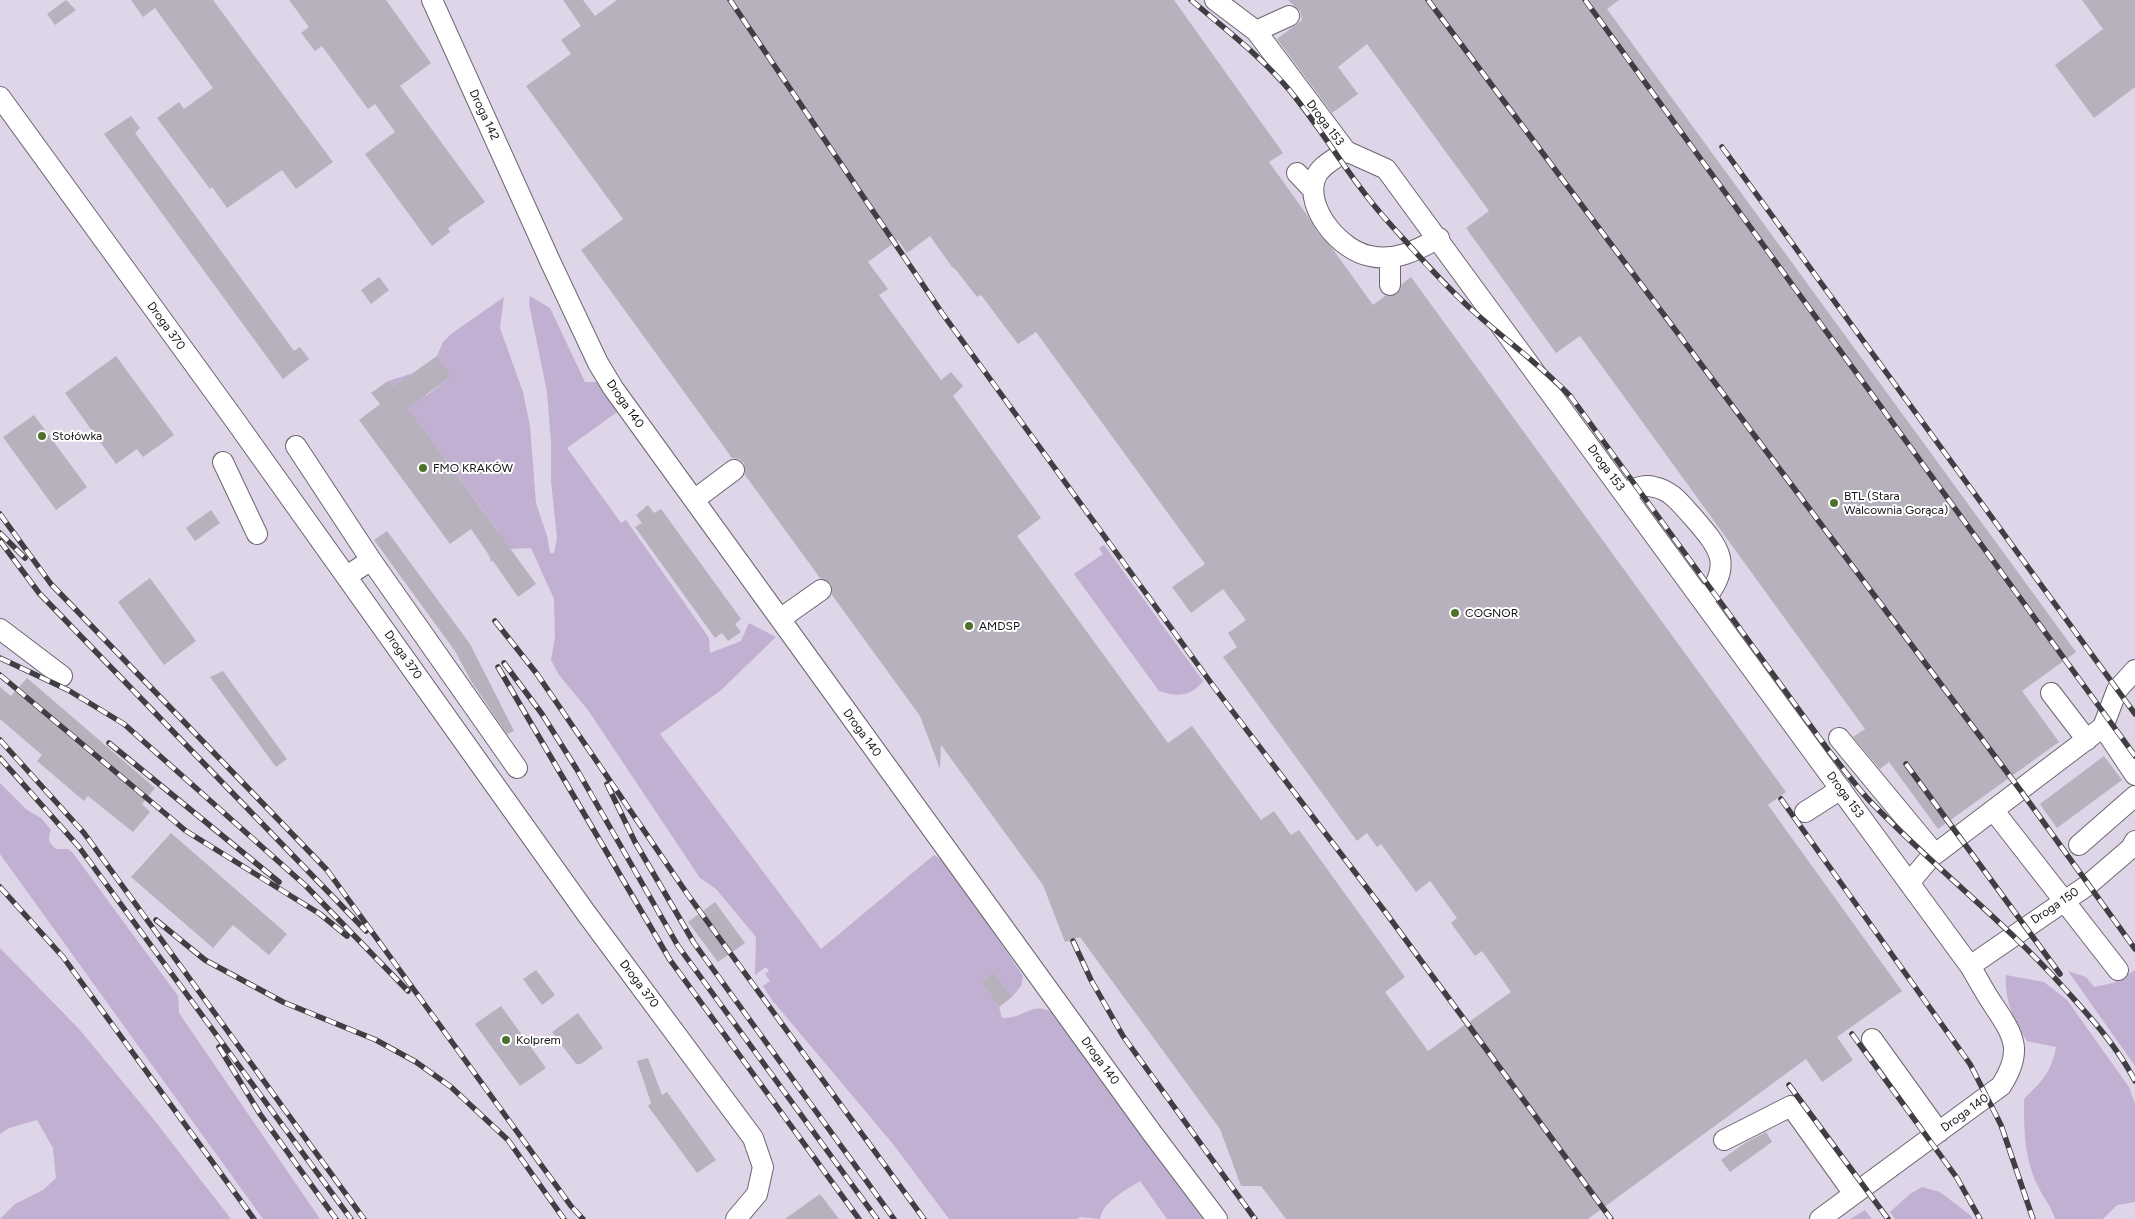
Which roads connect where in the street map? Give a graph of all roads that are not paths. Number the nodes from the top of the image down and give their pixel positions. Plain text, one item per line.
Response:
1 (432, 0) edge
2 (1215, 0) edge
3 (1289, 16) dead end
4 (1256, 31) junction
5 (0, 97) edge
6 (1346, 151) junction
7 (1297, 173) dead end
8 (1313, 190) junction
9 (536, 229) joint
10 (1439, 238) junction
11 (1390, 257) junction
12 (1390, 285) dead end
13 (296, 446) dead end
14 (223, 462) dead end
15 (734, 470) dead end
16 (1624, 493) junction
17 (694, 500) junction
18 (257, 534) dead end
19 (371, 560) junction
20 (347, 576) junction
21 (821, 590) dead end
22 (1703, 601) junction
23 (780, 619) junction
24 (0, 630) edge
25 (2135, 670) edge
26 (62, 676) dead end
27 (2051, 693) dead end
28 (2103, 727) junction
29 (1839, 738) dead end
30 (2087, 740) junction
31 (517, 768) dead end
32 (2135, 774) edge
33 (1841, 789) junction
34 (2135, 796) edge
35 (1994, 811) junction
36 (1805, 812) dead end
37 (2135, 841) edge
38 (2079, 845) dead end
39 (1936, 854) junction
40 (1910, 883) junction
41 (2063, 901) junction
42 (1970, 966) junction
43 (2118, 970) dead end
44 (1872, 1039) dead end
45 (1939, 1132) junction
46 (1724, 1140) dead end
47 (1854, 1194) junction
48 (736, 1219) edge
49 (1217, 1219) edge
50 (1820, 1219) edge

1 - 9 lane, Droga 142
2 - 4 lane, Droga 153
3 - 4 lane
4 - 6 lane, Droga 153
5 - 20 lane, Droga 370
6 - 8 lane
6 - 10 lane, Droga 153
7 - 8 lane
8 - 11 lane
9 - 17 lane, Droga 140
10 - 11 lane
10 - 16 lane, Droga 153
11 - 12 lane
13 - 19 lane
14 - 18 lane
15 - 17 lane
16 - 22 lane, Droga 153
16 - 22 lane
17 - 23 lane, Droga 140
19 - 20 lane
19 - 31 lane
20 - 48 lane, Droga 370
21 - 23 lane
22 - 33 lane, Droga 153
23 - 49 lane, Droga 140
24 - 26 lane
25 - 28 lane
27 - 30 lane
28 - 30 lane
28 - 32 lane
29 - 39 lane
30 - 35 lane
33 - 36 lane
33 - 40 lane, Droga 153
34 - 38 lane
35 - 39 lane
35 - 41 lane
37 - 41 lane, Droga 150
39 - 40 lane
40 - 42 lane, Droga 153
41 - 42 lane, Droga 150
41 - 43 lane
42 - 45 lane, Droga 140
44 - 45 lane
45 - 47 lane, Droga 140
46 - 47 lane
47 - 50 lane, Droga 140

